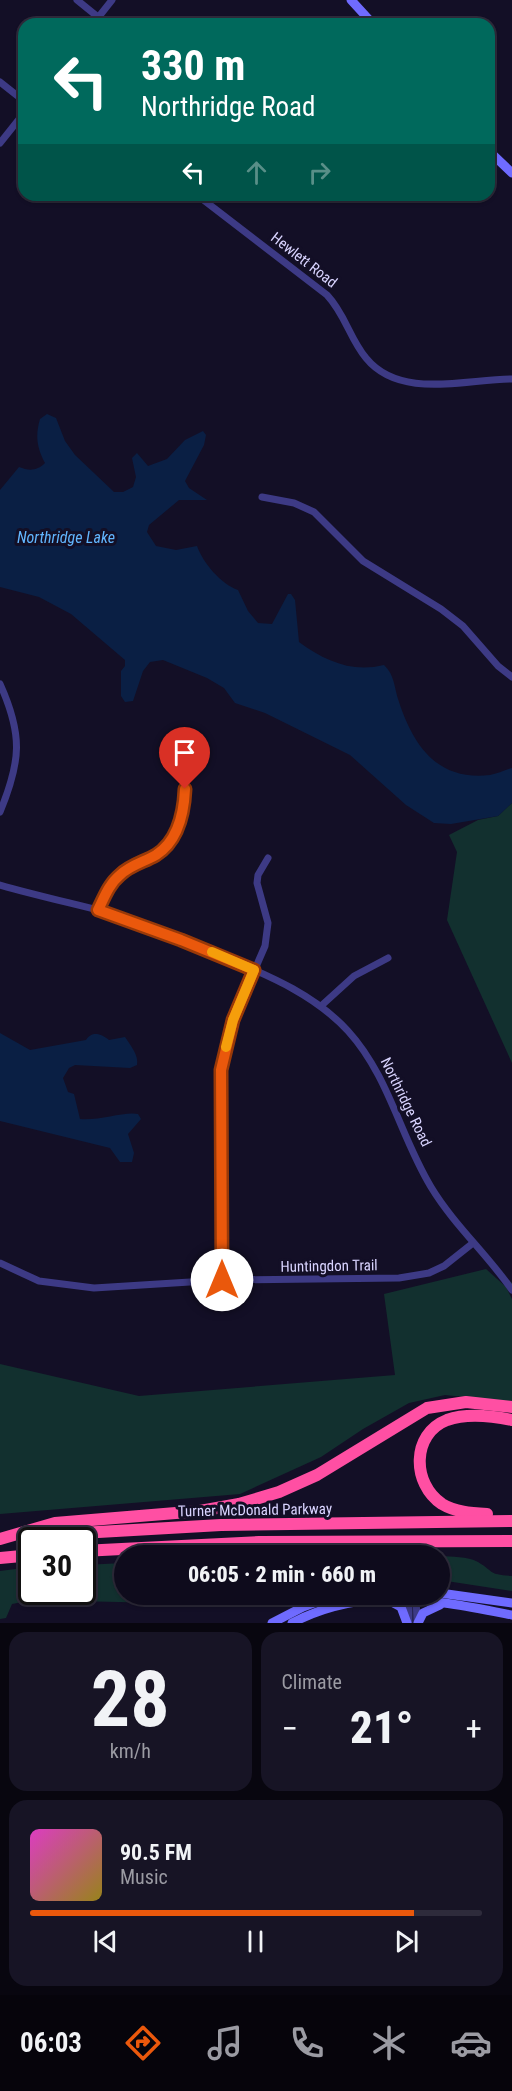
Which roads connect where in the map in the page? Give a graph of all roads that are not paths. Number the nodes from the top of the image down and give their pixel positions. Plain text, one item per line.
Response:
1 (77, 0) edge
2 (112, 0) edge
3 (351, 0) edge
4 (99, 17) joint
5 (368, 18) edge
6 (0, 82) edge
7 (18, 96) edge
8 (18, 120) edge
9 (0, 143) edge
10 (495, 157) edge
11 (512, 173) edge
12 (205, 201) edge
13 (512, 379) edge
14 (262, 497) dead end
15 (512, 677) edge
16 (0, 684) edge
17 (185, 789) dead end
18 (0, 812) edge
19 (268, 858) dead end
20 (0, 885) edge
21 (98, 910) junction
22 (388, 958) dead end
23 (254, 970) junction
24 (321, 1006) junction
25 (473, 1243) junction
26 (0, 1263) edge
27 (222, 1280) junction
28 (512, 1290) edge
29 (512, 1407) edge
30 (495, 1417) junction
31 (512, 1420) edge
32 (512, 1429) edge
33 (512, 1514) edge
34 (512, 1521) edge
35 (0, 1539) edge
36 (512, 1541) edge
37 (96, 1550) edge
38 (18, 1556) edge
39 (0, 1558) edge
40 (450, 1594) edge
41 (512, 1603) edge
42 (306, 1605) edge
43 (334, 1605) edge
44 (398, 1605) edge
45 (411, 1605) edge
46 (415, 1605) edge
47 (440, 1605) edge
48 (450, 1605) edge
49 (512, 1613) edge
50 (272, 1623) edge
51 (292, 1623) edge
52 (408, 1623) edge
53 (418, 1623) edge

1 - 4 street
2 - 4 street
3 - 5 street
6 - 7 street
8 - 9 street
10 - 11 street
12 - 13 street, Hewlett Road
14 - 15 street
16 - 18 street
17 - 21 street
19 - 23 street
20 - 21 street, Northridge Road
21 - 23 street, Northridge Road
22 - 24 street
23 - 24 street, Northridge Road
23 - 27 street
24 - 25 street, Northridge Road
25 - 27 street, Huntingdon Trail
25 - 28 street, Northridge Road
26 - 27 street, Huntingdon Trail
29 - 35 highway
30 - 31 highway
30 - 32 highway
30 - 33 highway
34 - 35 highway, Turner McDonald Parkway
36 - 37 highway
38 - 39 highway
40 - 41 street
42 - 50 street
43 - 51 street
44 - 52 street
45 - 52 street
46 - 53 street
47 - 53 street
48 - 49 street

